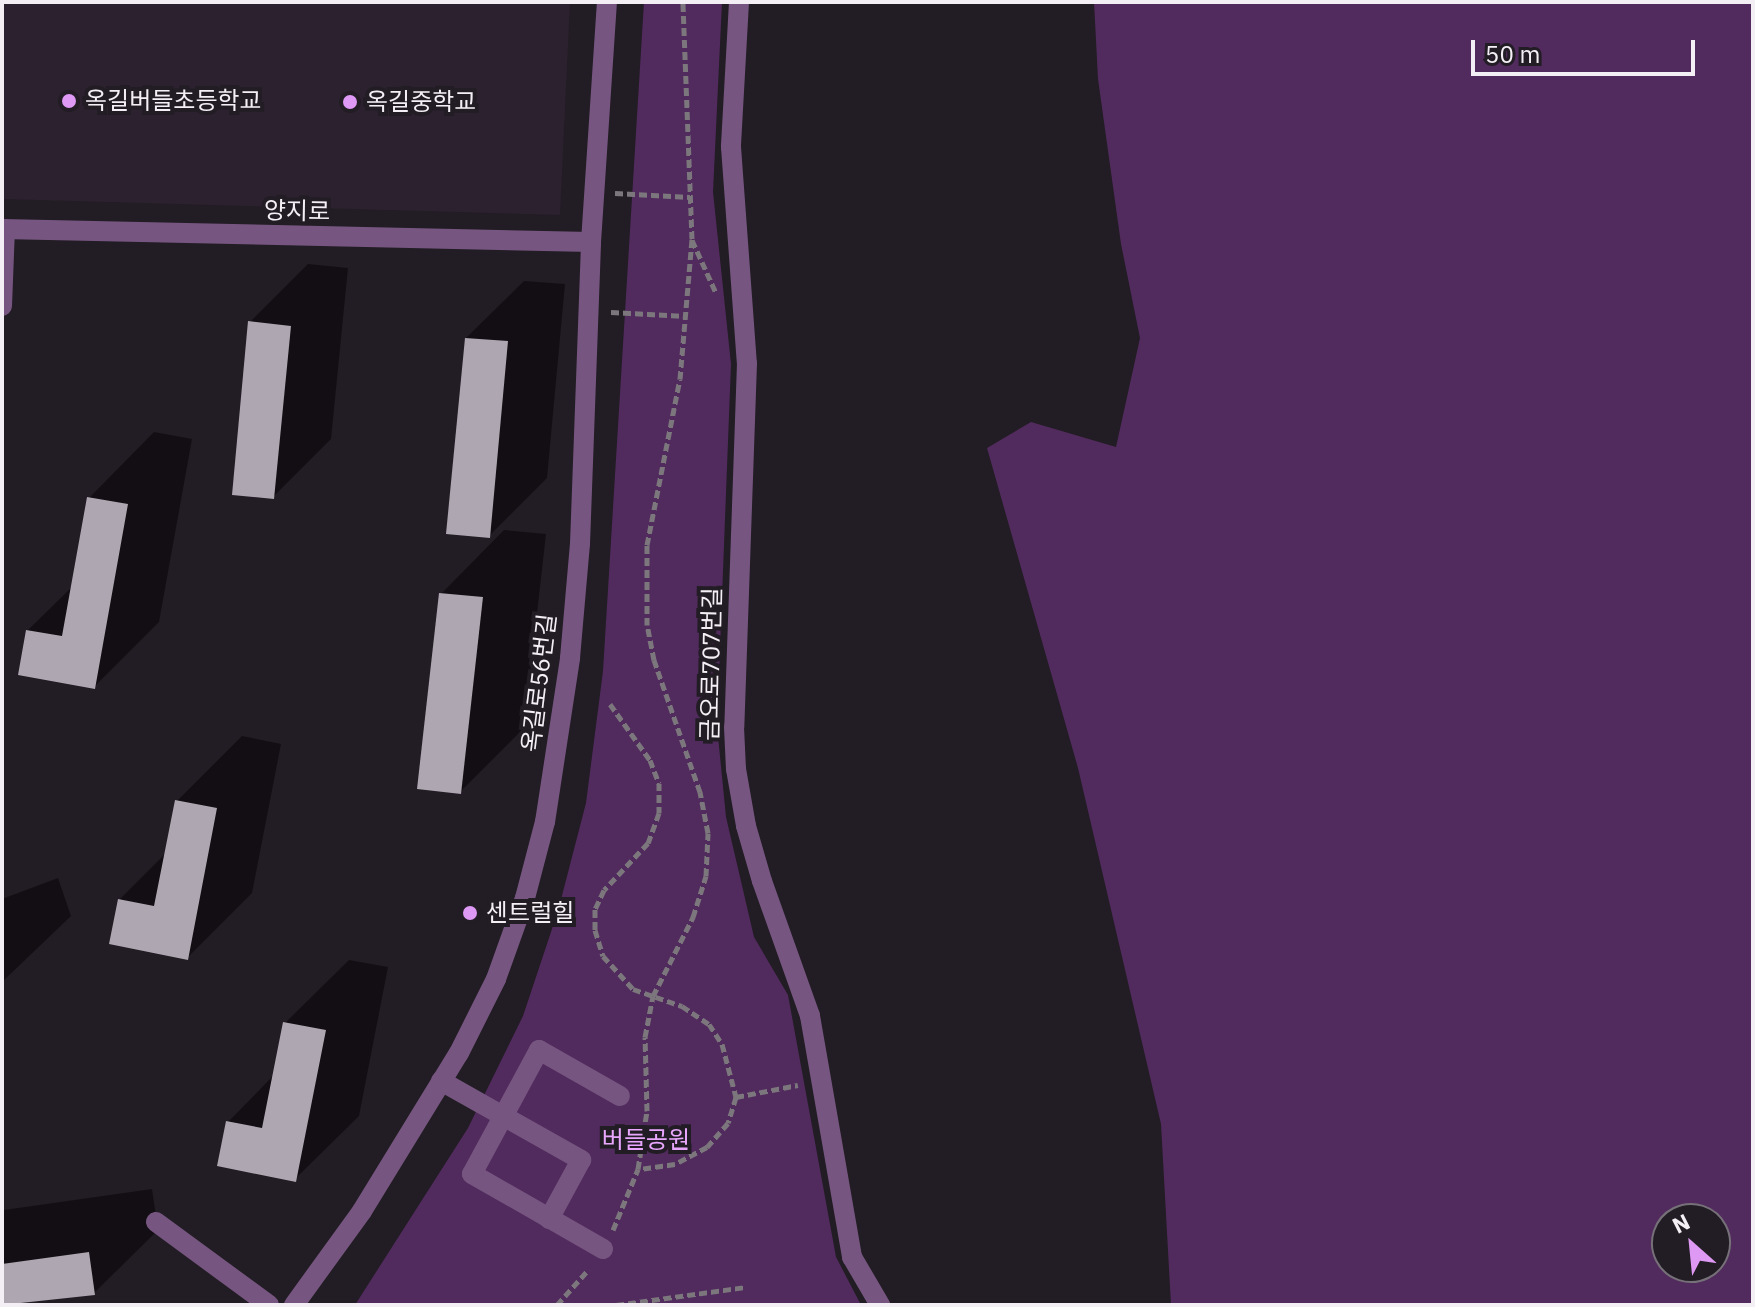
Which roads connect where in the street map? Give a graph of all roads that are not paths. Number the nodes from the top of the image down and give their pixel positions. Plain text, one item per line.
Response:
1 (607, 2) edge
2 (739, 2) edge
3 (3, 229) edge
4 (591, 242) junction
5 (2, 306) edge
6 (441, 1081) junction
7 (620, 1096) dead end
8 (503, 1117) junction
9 (549, 1219) junction
10 (156, 1222) dead end
11 (603, 1249) road end
12 (269, 1305) edge
13 (294, 1305) edge
14 (880, 1305) edge

1 - 4 street, 옥길로56번길
2 - 14 street, 금오로707번길
3 - 4 street, 양지로
3 - 5 street
4 - 6 street, 옥길로56번길
6 - 8 street
6 - 13 street, 옥길로56번길
7 - 8 street
8 - 9 street
8 - 9 street
9 - 11 street
10 - 12 street

